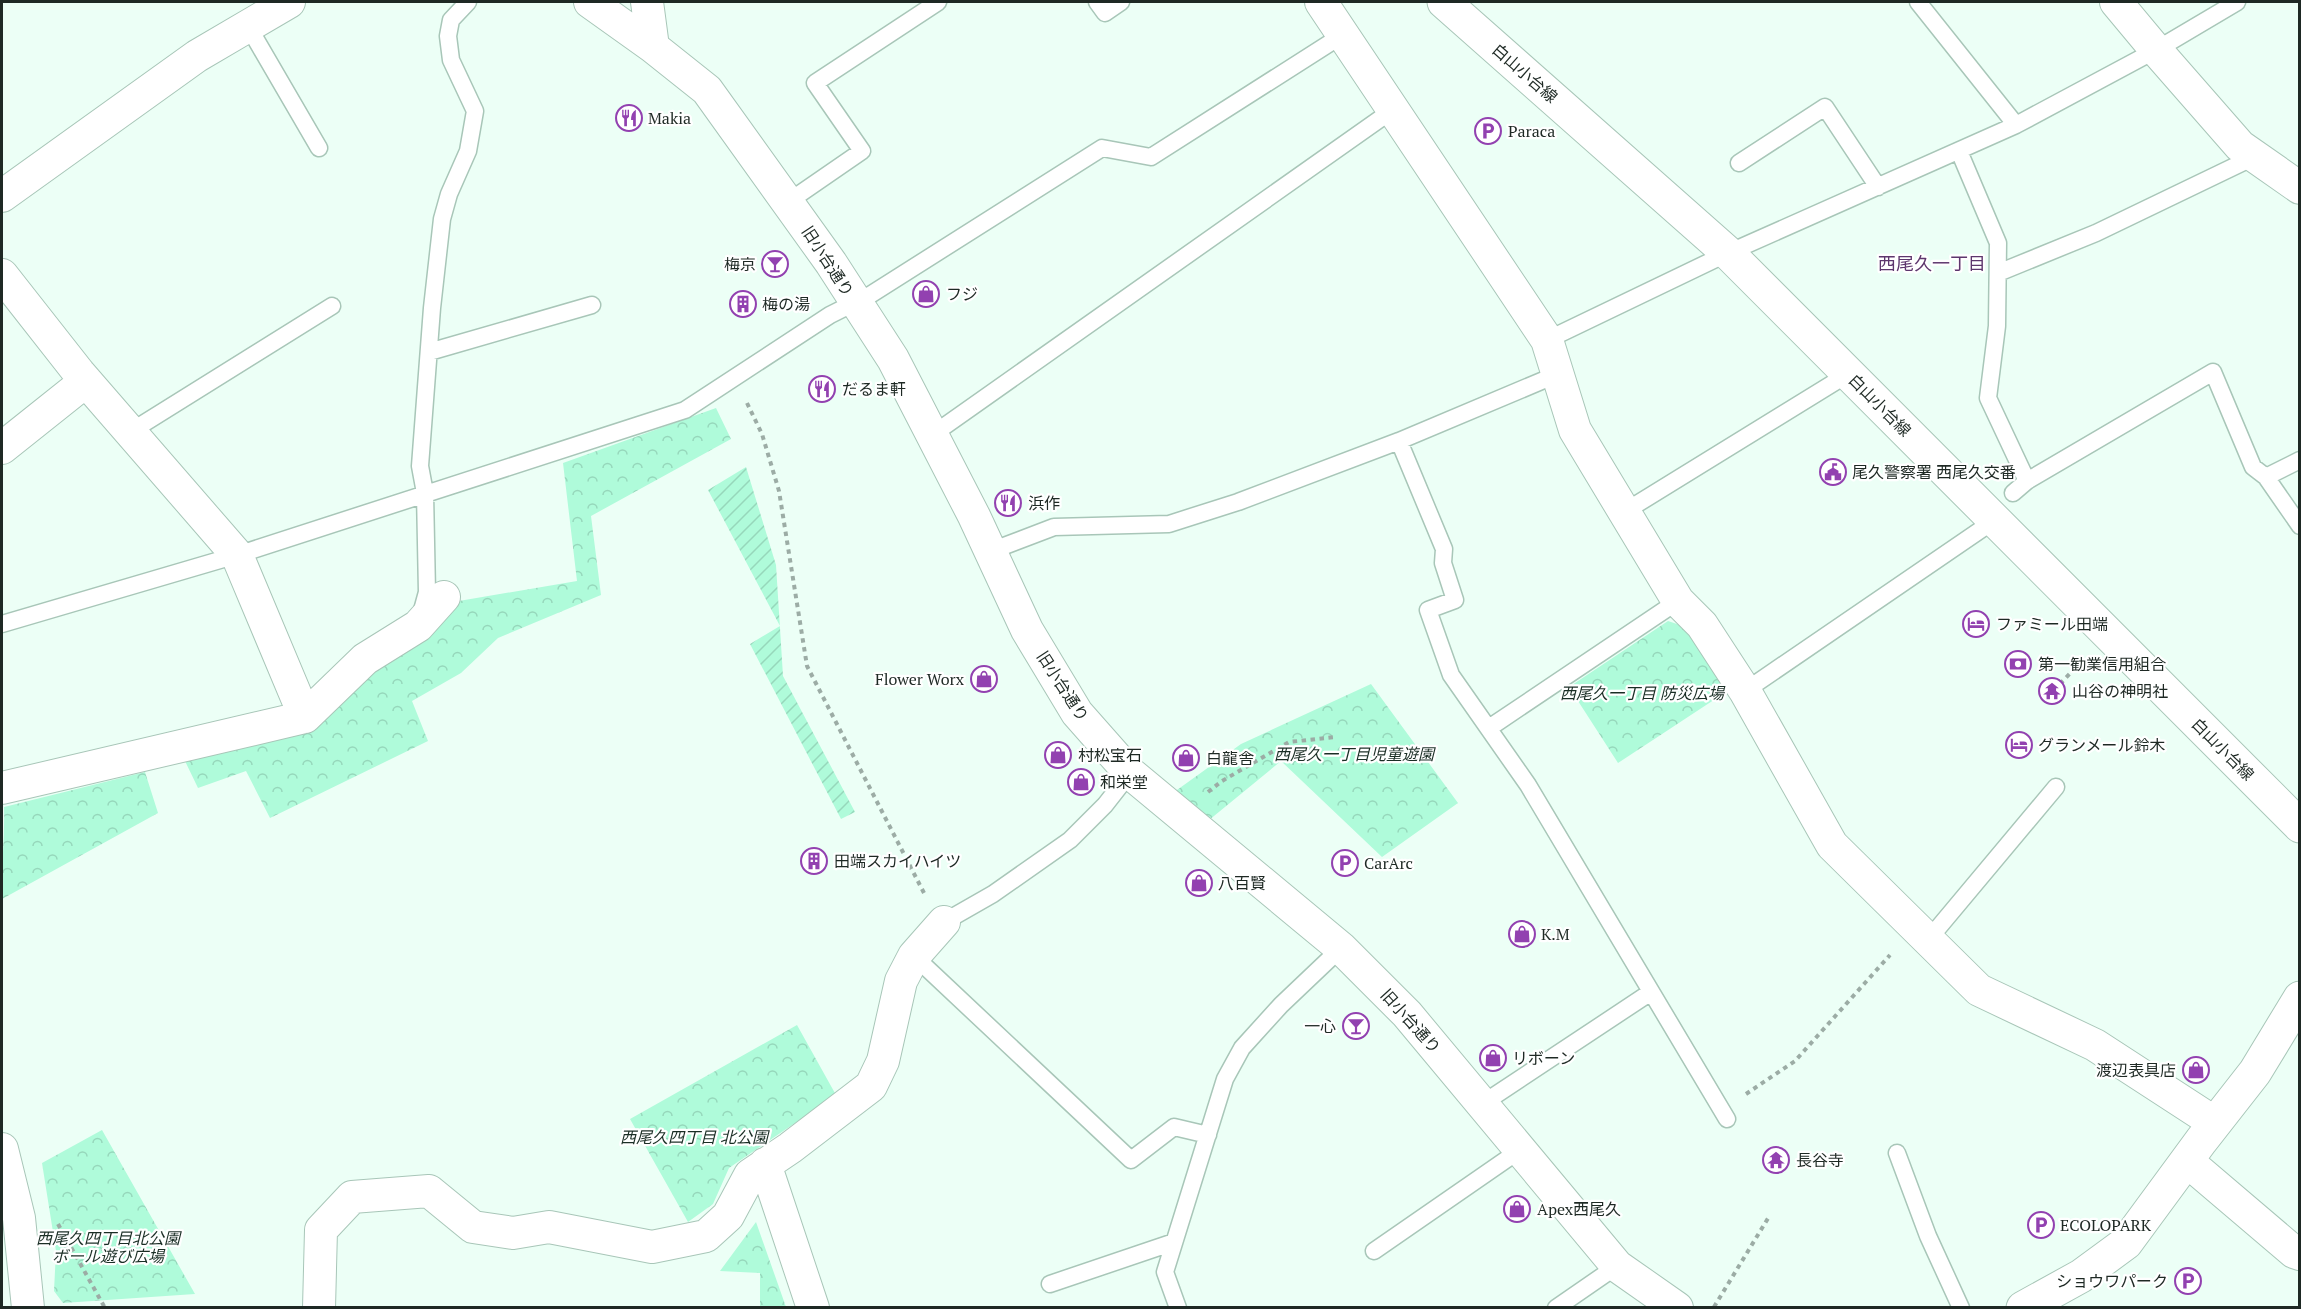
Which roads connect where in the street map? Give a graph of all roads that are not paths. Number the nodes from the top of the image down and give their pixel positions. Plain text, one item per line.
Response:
1 (289, 2) edge
2 (468, 2) edge
3 (590, 2) edge
4 (647, 2) edge
5 (938, 2) edge
6 (1097, 2) edge
7 (1121, 2) edge
8 (1321, 2) edge
9 (1444, 2) edge
10 (1918, 2) edge
11 (2116, 2) edge
12 (2237, 2) edge
13 (248, 26) junction
14 (1344, 34) junction
15 (653, 47) junction
16 (2156, 50) junction
17 (1394, 109) junction
18 (2016, 125) junction
19 (319, 148) dead end
20 (1959, 151) junction
21 (2256, 156) junction
22 (1739, 163) dead end
23 (1878, 187) junction
24 (2300, 188) edge
25 (2, 196) edge
26 (789, 202) junction
27 (1728, 253) junction
28 (1998, 273) junction
29 (2, 275) edge
30 (854, 302) junction
31 (592, 305) dead end
32 (332, 306) dead end
33 (1547, 340) junction
34 (429, 352) junction
35 (1558, 374) junction
36 (1848, 374) junction
37 (86, 381) junction
38 (130, 432) junction
39 (932, 435) junction
40 (1400, 441) junction
41 (2, 448) edge
42 (2300, 460) edge
43 (2266, 477) junction
44 (2027, 480) junction
45 (425, 493) junction
46 (2013, 493) dead end
47 (1624, 512) junction
48 (1995, 520) junction
49 (2300, 526) edge
50 (991, 551) junction
51 (237, 555) junction
52 (444, 597) dead end
53 (1678, 601) junction
54 (2, 624) edge
55 (418, 626) junction
56 (1745, 691) junction
57 (305, 717) junction
58 (1489, 728) junction
59 (1130, 773) junction
60 (2056, 787) dead end
61 (2, 788) edge
62 (2300, 826) edge
63 (944, 922) joint
64 (1922, 933) junction
65 (1341, 948) junction
66 (914, 956) junction
67 (1651, 992) junction
68 (2300, 998) edge
69 (1482, 1104) junction
70 (1724, 1115) road end
71 (2216, 1123) junction
72 (1208, 1135) junction
73 (2, 1149) edge
74 (1520, 1150) junction
75 (1897, 1153) dead end
76 (2187, 1161) junction
77 (765, 1164) junction
78 (1174, 1242) junction
79 (1374, 1251) dead end
80 (2300, 1254) edge
81 (1617, 1266) junction
82 (1050, 1284) dead end
83 (2042, 1303) edge
84 (28, 1308) edge
85 (319, 1308) edge
86 (813, 1308) edge
87 (1178, 1308) edge
88 (1556, 1308) edge
89 (1677, 1308) edge
90 (1961, 1308) edge

1 - 13 street
2 - 34 lane
3 - 15 street, 旧小台通り
4 - 15 street
5 - 26 lane
6 - 7 lane
8 - 14 street
9 - 27 main road, 白山小台線
10 - 18 lane
11 - 16 street
12 - 16 lane
13 - 19 lane
13 - 25 street
14 - 17 street
14 - 30 lane
15 - 26 street, 旧小台通り
16 - 18 lane
16 - 21 street
17 - 33 street
17 - 39 lane
18 - 20 lane
20 - 23 lane
20 - 28 lane
21 - 24 street
21 - 28 lane
22 - 23 lane
23 - 27 lane
26 - 30 street, 旧小台通り
27 - 33 lane
27 - 36 main road, 白山小台線
28 - 44 lane
29 - 37 street
30 - 39 street, 旧小台通り
30 - 45 lane
31 - 34 lane
32 - 38 lane
33 - 35 street
34 - 45 lane
35 - 40 lane
35 - 47 street
36 - 47 lane
36 - 48 main road, 白山小台線
37 - 38 street
37 - 41 street
38 - 51 street
39 - 50 street, 旧小台通り
40 - 50 lane
40 - 58 lane
42 - 43 lane
43 - 44 lane
43 - 49 lane
44 - 46 lane
45 - 51 lane
45 - 55 lane
47 - 53 street
48 - 56 lane
48 - 62 main road, 白山小台線
50 - 59 street, 旧小台通り
51 - 54 lane
51 - 57 street
52 - 55 street
53 - 56 street
53 - 58 lane
55 - 57 street
56 - 64 street
57 - 61 street
58 - 67 lane
59 - 63 lane
59 - 65 street, 旧小台通り
60 - 64 lane
63 - 66 street
64 - 71 street
65 - 69 street, 旧小台通り
65 - 72 lane
66 - 72 lane
66 - 77 street
67 - 69 lane
67 - 70 lane
68 - 71 main road
69 - 74 street, 旧小台通り
71 - 76 main road
72 - 78 lane
73 - 84 street
74 - 79 lane
74 - 81 street, 旧小台通り
75 - 90 lane
76 - 80 street
76 - 83 main road
77 - 85 street
77 - 86 street
78 - 82 lane
78 - 87 lane
81 - 88 lane
81 - 89 street, 旧小台通り

